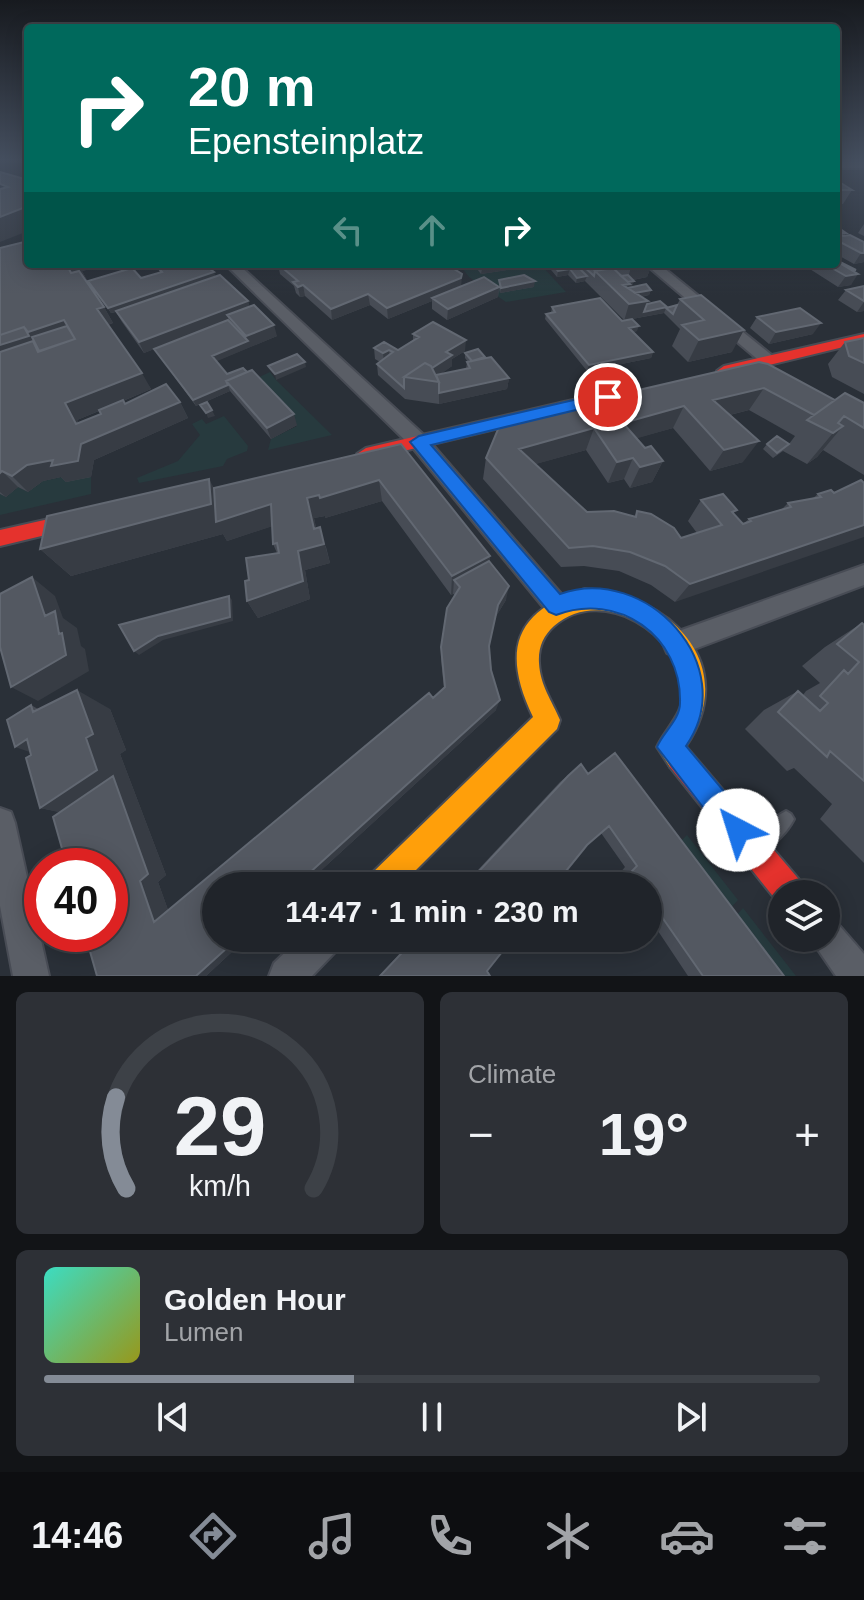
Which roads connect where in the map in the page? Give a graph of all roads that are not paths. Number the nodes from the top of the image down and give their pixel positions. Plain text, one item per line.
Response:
1 (235, 268) edge
2 (656, 268) edge
3 (864, 338) edge
4 (768, 360) junction
5 (703, 376) edge
6 (789, 377) edge
7 (608, 397) edge
8 (419, 442) junction
9 (348, 458) edge
10 (91, 517) edge
11 (0, 538) edge
12 (864, 575) edge
13 (556, 605) junction
14 (676, 644) junction
15 (786, 819) dead end
16 (0, 823) edge
17 (755, 850) junction
18 (393, 872) edge
19 (780, 880) edge
20 (311, 952) edge
21 (839, 952) edge
22 (31, 976) edge
23 (287, 976) edge
24 (859, 976) edge

1 - 8 street
2 - 4 street
3 - 4 main road
4 - 5 main road
4 - 6 main road
7 - 8 main road
8 - 9 main road
8 - 13 street
10 - 11 main road
12 - 14 street
13 - 14 main road
13 - 18 main road
14 - 17 main road
15 - 17 lane
16 - 22 street
17 - 19 main road
20 - 23 street
21 - 24 street

